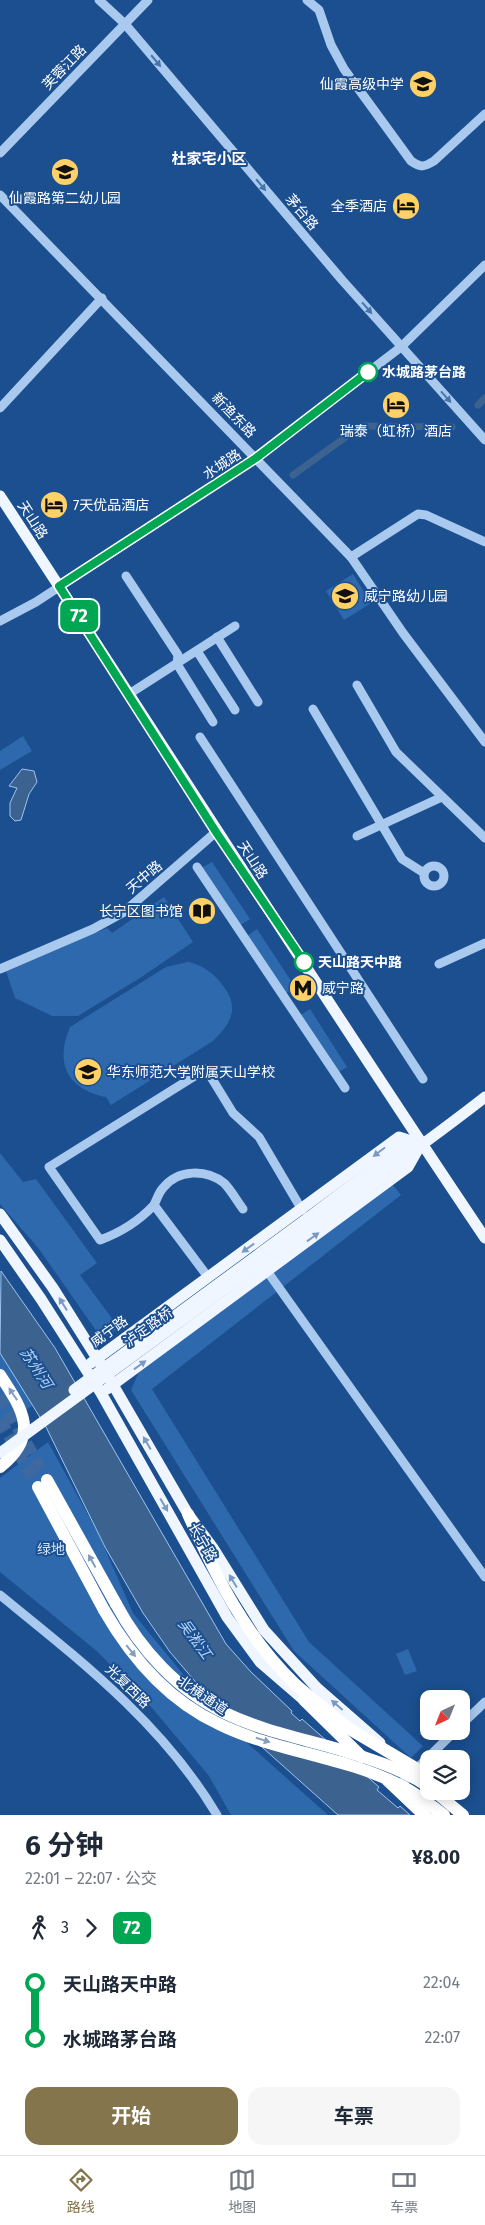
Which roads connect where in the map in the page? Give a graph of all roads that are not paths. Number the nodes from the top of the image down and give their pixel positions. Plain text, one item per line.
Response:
1 (99, 0) edge
2 (148, 0) edge
3 (307, 0) edge
4 (125, 24) junction
5 (485, 114) edge
6 (0, 153) edge
7 (0, 194) edge
8 (485, 265) edge
9 (102, 298) junction
10 (401, 348) junction
11 (0, 408) edge
12 (485, 440) edge
13 (256, 458) junction
14 (0, 496) edge
15 (485, 542) edge
16 (350, 558) junction
17 (126, 576) dead end
18 (59, 586) junction
19 (0, 621) edge
20 (235, 626) dead end
21 (217, 637) junction
22 (197, 651) junction
23 (177, 664) junction
24 (357, 685) dead end
25 (129, 694) junction
26 (258, 702) dead end
27 (313, 709) dead end
28 (234, 710) dead end
29 (213, 722) dead end
30 (200, 736) dead end
31 (485, 742) edge
32 (442, 797) junction
33 (383, 824) junction
34 (216, 832) junction
35 (357, 836) dead end
36 (485, 838) edge
37 (197, 867) dead end
38 (424, 873) dead end
39 (485, 943) edge
40 (439, 964) dead end
41 (0, 969) edge
42 (423, 1079) dead end
43 (345, 1088) dead end
44 (485, 1097) edge
45 (422, 1144) junction
46 (154, 1205) junction
47 (243, 1209) dead end
48 (0, 1214) edge
49 (308, 1217) junction
50 (485, 1238) edge
51 (0, 1240) edge
52 (267, 1271) junction
53 (208, 1277) junction
54 (97, 1359) junction
55 (84, 1368) junction
56 (0, 1375) edge
57 (113, 1385) junction
58 (101, 1394) junction
59 (0, 1444) edge
60 (0, 1454) edge
61 (0, 1467) edge
62 (188, 1514) junction
63 (485, 1577) edge
64 (0, 1595) edge
65 (304, 1700) junction
66 (485, 1702) edge
67 (470, 1716) edge
68 (446, 1740) edge
69 (420, 1771) edge
70 (413, 1772) junction
71 (420, 1779) edge
72 (420, 1782) edge
73 (401, 1784) junction
74 (420, 1798) edge
75 (423, 1800) edge
76 (442, 1800) edge
77 (445, 1800) edge
78 (458, 1800) edge
79 (217, 1815) edge
80 (424, 1815) edge
81 (433, 1815) edge
82 (444, 1815) edge
83 (456, 1815) edge
84 (463, 1815) edge
85 (474, 1815) edge

1 - 4 street, 茅台路
2 - 4 street, 芙蓉江路
3 - 5 street
4 - 6 street, 芙蓉江路
4 -> 10 street, 茅台路
7 - 9 street, 新渔东路
8 - 10 street, 水城路
9 - 11 street
9 - 13 street, 新渔东路
10 -> 12 street, 茅台路
10 - 13 street, 水城路
13 - 16 street, 新渔东路
13 - 18 street, 水城路
14 - 18 main road, 天山路
15 - 16 street
16 - 31 street, 新渔东路
17 - 23 street
18 - 19 street, 水城路
18 - 25 main road, 天山路
20 - 21 street
21 - 22 street
21 - 26 street
22 - 23 street
22 - 28 street
23 - 25 street
23 - 29 street
24 - 32 street
25 - 34 main road, 天山路
27 - 33 street
30 - 42 street
32 - 33 street
32 - 36 street
33 - 35 street
33 - 38 street
34 - 41 street, 天中路
34 - 45 main road, 天山路
37 - 43 street
39 - 40 street
44 - 45 main road, 威宁路
45 - 49 main road, 威宁路
45 - 50 main road, 天山路
52 -> 45 main road, 威宁路
46 - 47 street
46 - 49 street
46 - 53 street
54 -> 48 main road, 长宁路
49 -> 53 main road, 威宁路
49 - 59 main road, 泸定路桥, bridge
49 - 60 main road, 泸定路桥, bridge
51 - 55 main road, 长宁路
57 -> 52 main road, 威宁路
52 - 63 street
53 - 54 main road, 威宁路
54 - 55 main road, 威宁路
54 - 57 main road, 长宁路
55 - 58 main road, 长宁路
61 -> 56 highway
57 - 58 main road, 威宁路
62 -> 57 main road, 长宁路
58 -> 65 main road, 长宁路
62 - 69 highway, bridge
70 -> 62 main road, 长宁路
64 - 79 street, 光复西路
65 - 73 main road, 长宁路
65 - 80 highway, bridge
66 - 67 street
68 - 70 street
70 - 71 main road, 长宁路
70 - 73 street
72 -> 74 highway, 北横通道, bridge
73 - 81 main road, 长宁路
75 -> 82 highway, 北横通道, bridge
76 - 83 main road
77 - 84 highway
78 - 85 highway

